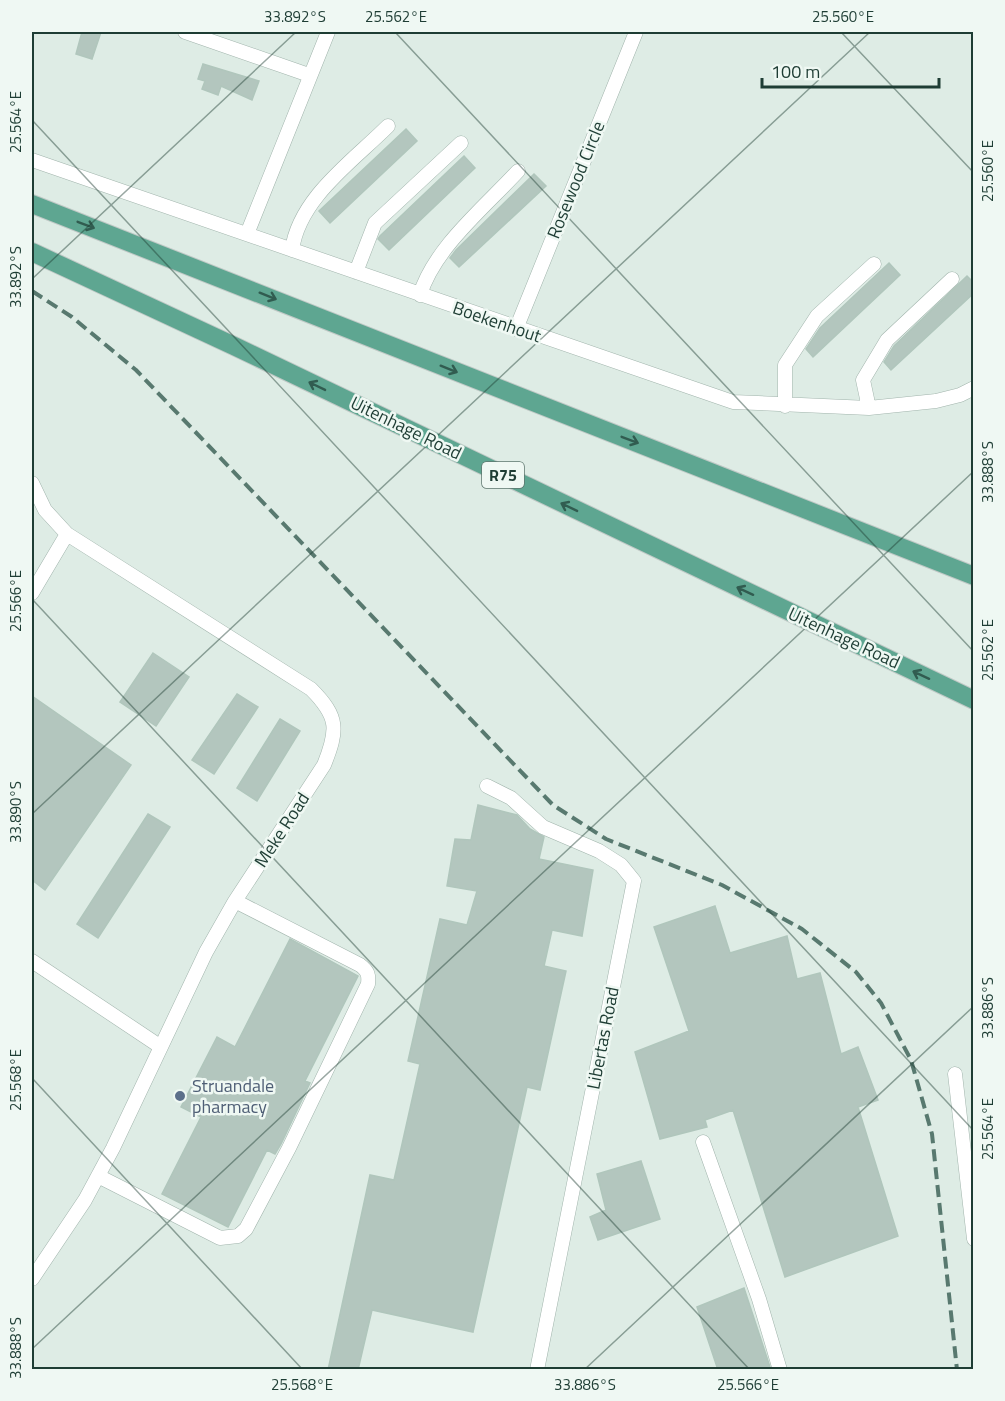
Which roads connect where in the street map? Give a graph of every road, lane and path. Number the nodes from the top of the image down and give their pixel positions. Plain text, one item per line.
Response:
1 (185, 32) edge
2 (328, 32) edge
3 (636, 32) edge
4 (309, 75) junction
5 (388, 126) dead end
6 (461, 143) dead end
7 (32, 159) edge
8 (518, 171) dead end
9 (32, 204) edge
10 (247, 234) junction
11 (292, 250) junction
12 (32, 252) edge
13 (874, 264) dead end
14 (356, 272) junction
15 (952, 279) dead end
16 (420, 295) junction
17 (516, 329) junction
18 (974, 388) edge
19 (785, 406) junction
20 (869, 408) junction
21 (32, 483) edge
22 (67, 534) junction
23 (974, 576) edge
24 (32, 593) edge
25 (974, 700) edge
26 (487, 786) dead end
27 (235, 901) junction
28 (32, 961) edge
29 (161, 1047) junction
30 (955, 1074) dead end
31 (703, 1142) dead end
32 (98, 1176) junction
33 (974, 1239) edge
34 (32, 1279) edge
35 (537, 1370) edge
36 (780, 1370) edge

1 - 4 street
2 - 4 street
3 - 17 street, Rosewood Circle
4 - 10 street
5 - 11 street
6 - 14 street
7 - 10 street, Boekenhout
8 - 16 street
9 -> 23 main road
10 - 11 street, Boekenhout
11 - 14 street, Boekenhout
25 -> 12 main road, Uitenhage Road / R75
13 - 19 street
14 - 16 street, Boekenhout
15 - 20 street
16 - 17 street, Boekenhout
17 - 19 street, Boekenhout
18 - 20 street, Boekenhout
19 - 20 street, Boekenhout
21 - 22 street, Meke Road
22 - 24 street
22 - 27 street, Meke Road
26 - 35 street, Libertas Road
27 - 29 street, Meke Road
27 - 32 street
28 - 29 street
29 - 32 street, Meke Road
30 - 33 street
31 - 36 street
32 - 34 street, Meke Road

